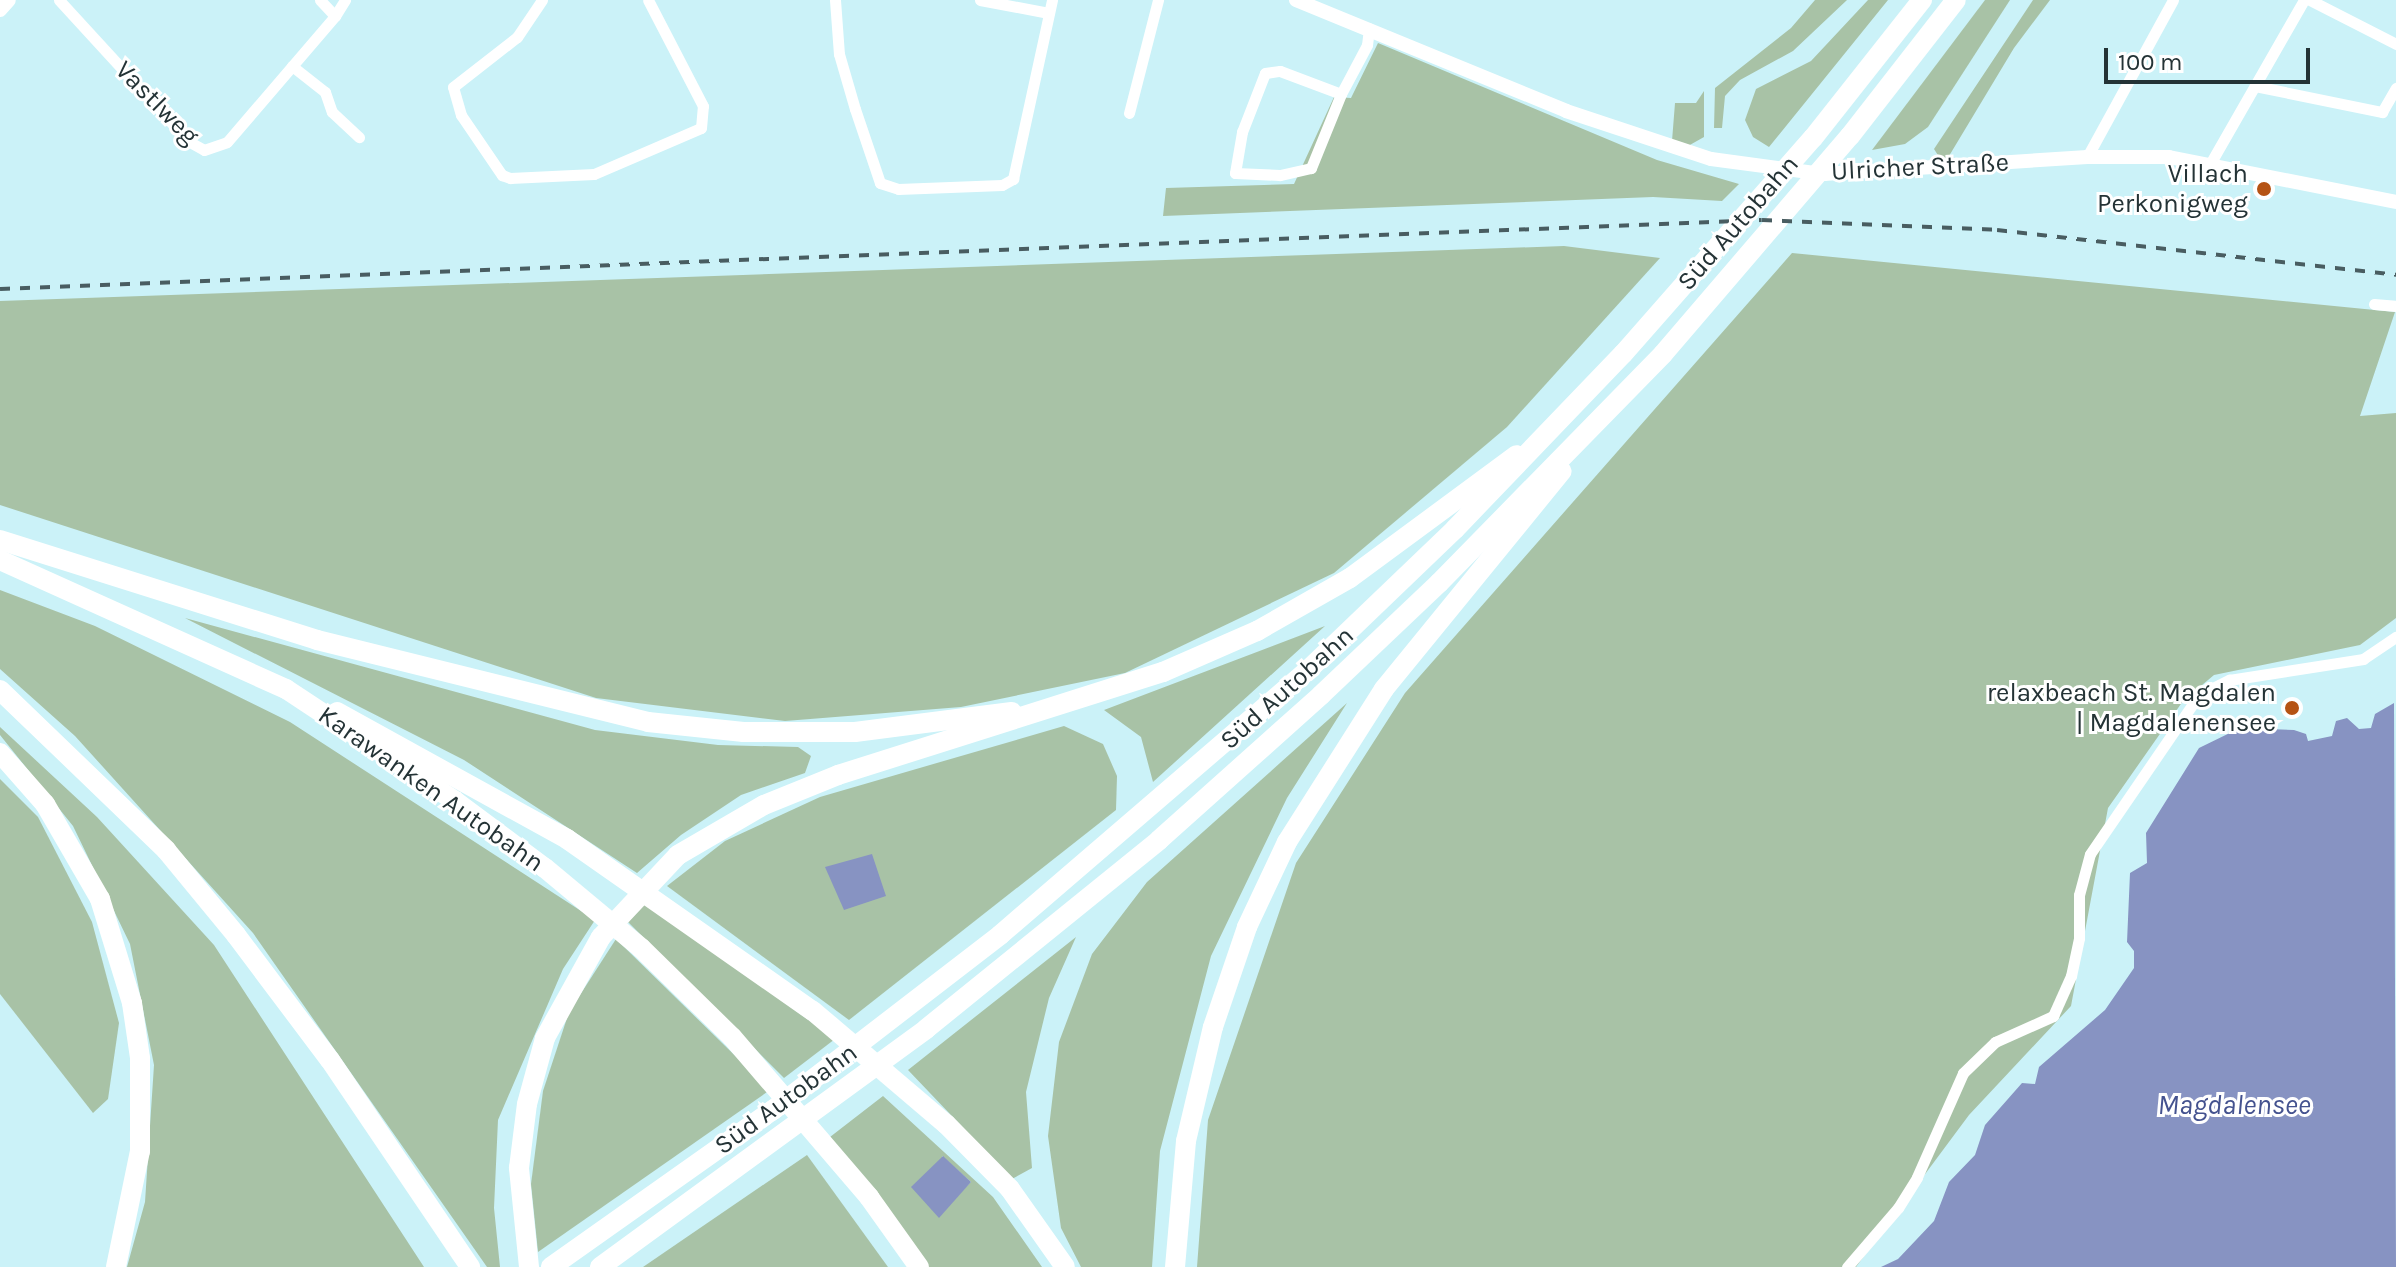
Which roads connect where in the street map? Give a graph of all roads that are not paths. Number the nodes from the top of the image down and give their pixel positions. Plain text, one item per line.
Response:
1 (9, 0) edge
2 (59, 0) edge
3 (320, 0) edge
4 (345, 0) edge
5 (542, 0) edge
6 (648, 0) edge
7 (835, 0) edge
8 (980, 0) edge
9 (1052, 0) edge
10 (1158, 0) edge
11 (1296, 0) edge
12 (1922, 0) edge
13 (1956, 0) edge
14 (2173, 0) edge
15 (2307, 0) edge
16 (0, 10) edge
17 (1049, 13) junction
18 (335, 16) junction
19 (1369, 28) junction
20 (2396, 44) edge
21 (292, 66) junction
22 (2255, 86) junction
23 (2396, 88) edge
24 (1341, 94) junction
25 (1129, 113) dead end
26 (359, 137) dead end
27 (2087, 157) junction
28 (2210, 164) junction
29 (2396, 202) edge
30 (2374, 304) dead end
31 (2396, 306) edge
32 (1541, 440) junction
33 (1575, 446) junction
34 (0, 540) edge
35 (0, 560) edge
36 (2396, 637) edge
37 (286, 689) junction
38 (0, 690) edge
39 (1068, 703) junction
40 (0, 753) edge
41 (440, 1226) junction
42 (116, 1267) edge
43 (460, 1267) edge
44 (470, 1267) edge
45 (529, 1267) edge
46 (551, 1267) edge
47 (600, 1267) edge
48 (919, 1267) edge
49 (1065, 1267) edge
50 (1175, 1267) edge
51 (1847, 1267) edge

1 - 16 street
2 - 21 street, Vastlweg
3 - 18 street
4 - 18 street, Vastlweg
5 - 6 street
7 - 17 street
8 - 17 street
9 - 17 street
10 - 25 street
11 - 19 street, Ulricher Straße
12 - 32 highway, Süd Autobahn
13 - 33 highway, Süd Autobahn
14 - 27 street
15 - 20 street
15 - 22 street
18 - 21 street, Vastlweg
19 - 24 street
19 - 27 street, Ulricher Straße
21 - 26 street
22 - 23 street
22 - 28 street
24 - 24 street
27 - 28 street, Ulricher Straße
28 - 29 street, Ulricher Straße
30 - 31 street
32 - 39 highway
32 - 46 highway, Süd Autobahn
33 - 47 highway, Süd Autobahn
33 - 50 highway
34 - 39 highway
35 - 37 highway, Karawanken Autobahn
36 - 51 street
37 - 48 highway, Karawanken Autobahn
37 - 49 highway
38 - 41 highway
39 - 45 highway
40 - 42 highway
41 - 43 highway
41 - 44 highway

